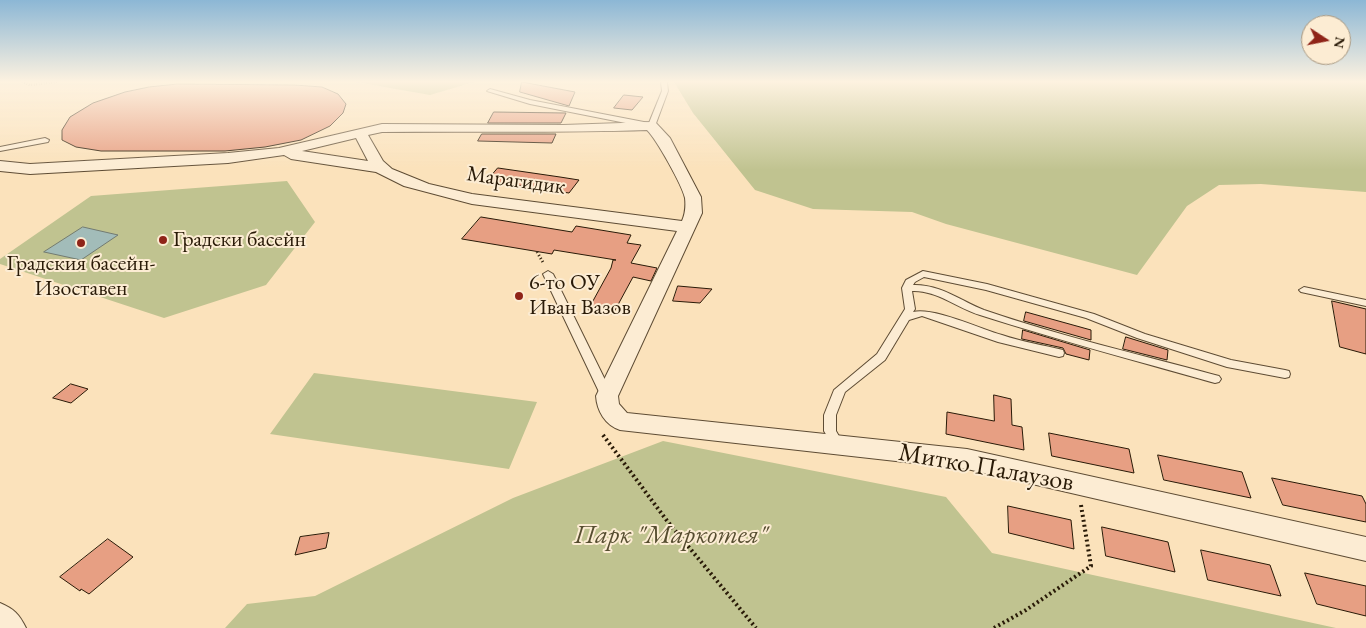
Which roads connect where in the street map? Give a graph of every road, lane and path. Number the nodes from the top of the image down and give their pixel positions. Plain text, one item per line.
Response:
1 (584, 111) edge
2 (656, 111) edge
3 (650, 126) junction
4 (360, 134) junction
5 (45, 140) dead end
6 (0, 149) edge
7 (279, 152) junction
8 (0, 166) edge
9 (381, 168) junction
10 (688, 227) junction
11 (548, 274) dead end
12 (907, 288) junction
13 (1304, 290) dead end
14 (1366, 303) edge
15 (906, 317) junction
16 (1060, 353) dead end
17 (1285, 374) dead end
18 (1215, 379) dead end
19 (607, 402) junction
20 (603, 435) dead end
21 (838, 445) junction
22 (1078, 484) junction
23 (1366, 549) edge
24 (0, 622) edge
25 (6, 628) edge
26 (756, 628) edge
27 (994, 628) edge

1 - 3 lane
2 - 3 lane
3 - 4 street
3 - 10 street
4 - 7 street
4 - 9 street, Марагидик
5 - 6 lane
7 - 8 street
7 - 9 street
9 - 10 street, Марагидик
10 - 19 street
11 - 19 lane
12 - 15 lane
12 - 17 lane
12 - 18 lane
13 - 14 lane
15 - 16 lane
15 - 21 lane
19 - 21 street, Митко Палаузов
20 - 26 path
21 - 22 street, Митко Палаузов
22 - 23 street, Митко Палаузов
22 - 27 path
24 - 25 street

